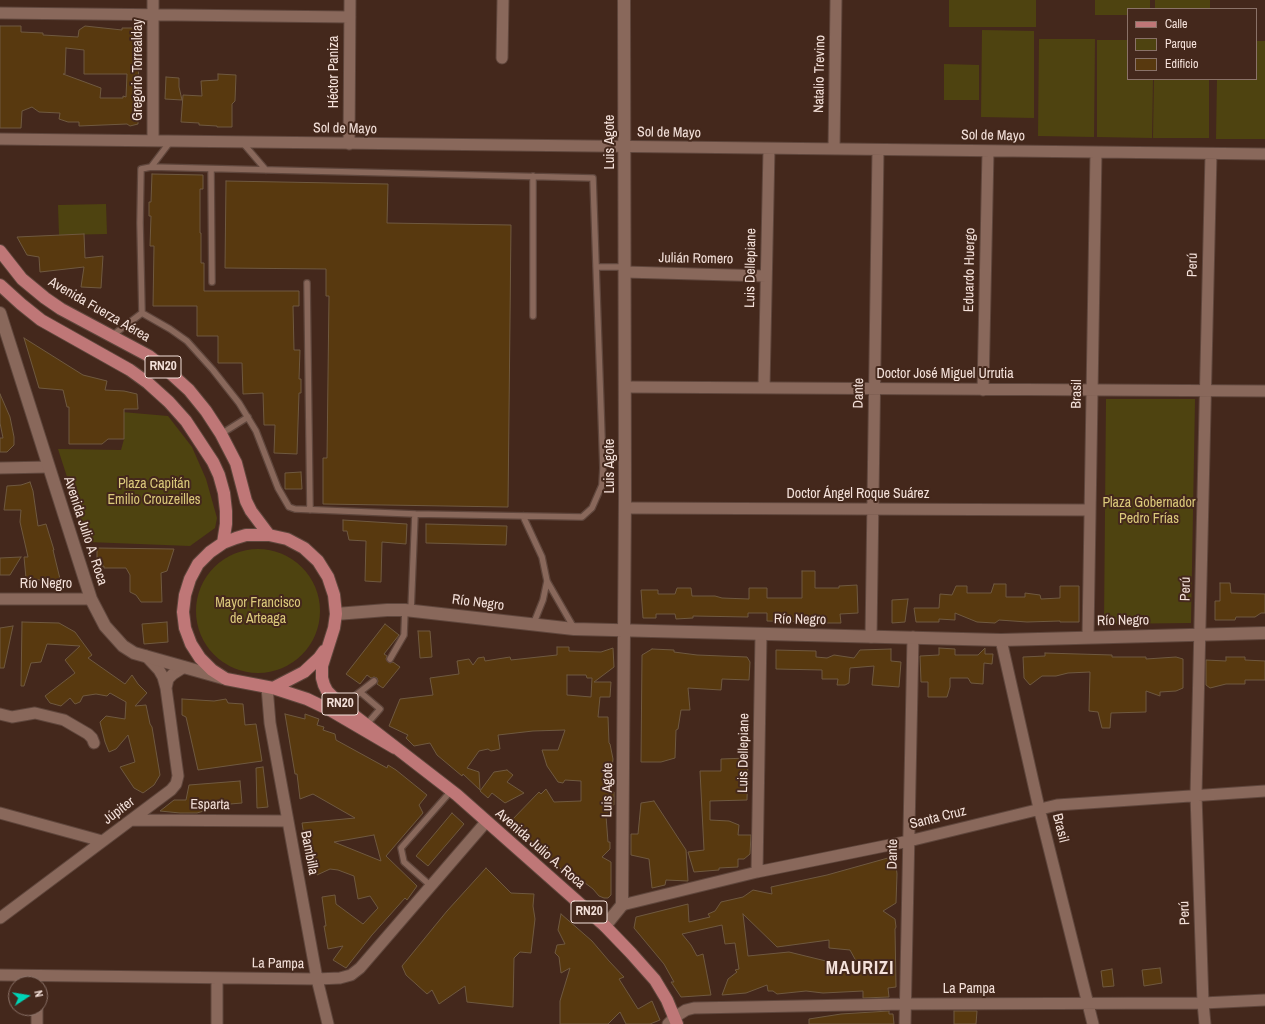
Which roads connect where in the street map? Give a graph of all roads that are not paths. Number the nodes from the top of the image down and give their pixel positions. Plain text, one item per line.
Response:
1 (153, 0) edge
2 (350, 0) edge
3 (503, 0) edge
4 (624, 0) edge
5 (836, 0) edge
6 (0, 13) edge
7 (153, 15) junction
8 (350, 17) junction
9 (502, 58) dead end
10 (0, 139) edge
11 (153, 141) junction
12 (170, 141) junction
13 (242, 142) junction
14 (349, 144) junction
15 (625, 147) junction
16 (769, 149) junction
17 (834, 149) junction
18 (878, 150) junction
19 (988, 151) junction
20 (1096, 152) junction
21 (1211, 154) junction
22 (1265, 154) edge
23 (151, 167) junction
24 (211, 168) junction
25 (266, 170) junction
26 (534, 176) junction
27 (0, 251) edge
28 (596, 267) junction
29 (625, 270) junction
30 (766, 276) junction
31 (212, 282) dead end
32 (307, 283) dead end
33 (0, 285) edge
34 (0, 313) edge
35 (142, 313) junction
36 (533, 316) dead end
37 (113, 335) junction
38 (625, 387) junction
39 (764, 388) junction
40 (874, 389) junction
41 (983, 390) junction
42 (1092, 390) junction
43 (1205, 390) junction
44 (1265, 391) edge
45 (248, 416) junction
46 (221, 434) junction
47 (49, 467) junction
48 (0, 468) edge
49 (625, 508) junction
50 (872, 509) junction
51 (310, 510) junction
52 (1090, 510) junction
53 (415, 514) junction
54 (523, 516) junction
55 (269, 534) junction
56 (224, 543) junction
57 (547, 581) junction
58 (0, 599) edge
59 (91, 599) junction
60 (408, 610) junction
61 (336, 614) junction
62 (533, 625) junction
63 (574, 629) junction
64 (624, 631) junction
65 (761, 634) junction
66 (1265, 634) edge
67 (1200, 635) junction
68 (871, 637) junction
69 (1088, 637) junction
70 (913, 638) junction
71 (1001, 640) junction
72 (330, 641) junction
73 (146, 656) junction
74 (390, 659) dead end
75 (184, 667) junction
76 (226, 679) junction
77 (374, 681) dead end
78 (166, 688) junction
79 (270, 688) junction
80 (360, 692) junction
81 (342, 706) junction
82 (0, 714) edge
83 (366, 725) junction
84 (94, 743) dead end
85 (395, 748) junction
86 (451, 791) junction
87 (1265, 791) edge
88 (1196, 795) junction
89 (1040, 808) junction
90 (0, 813) edge
91 (132, 820) junction
92 (288, 821) junction
93 (486, 822) junction
94 (102, 841) junction
95 (909, 841) junction
96 (757, 872) junction
97 (431, 886) junction
98 (622, 905) junction
99 (0, 918) edge
100 (605, 926) junction
101 (217, 978) junction
102 (317, 979) junction
103 (48, 980) edge
104 (1265, 1000) edge
105 (1088, 1003) junction
106 (1203, 1003) junction
107 (905, 1004) junction
108 (673, 1022) edge
109 (217, 1024) edge
110 (328, 1024) edge
111 (905, 1024) edge
112 (1093, 1024) edge
113 (1205, 1024) edge

1 - 7 street, Gregorio Torrealday
2 - 8 street, Héctor Paniza
3 - 9 street
4 - 15 main road, Luis Agote
5 - 17 street, Natalio Trevino
6 - 7 street
7 - 8 street
7 - 11 street, Gregorio Torrealday
8 - 14 street, Héctor Paniza
10 - 11 street, Sol de Mayo
11 - 12 street, Sol de Mayo
12 - 13 street, Sol de Mayo
12 - 23 lane
13 - 14 street, Sol de Mayo
13 - 25 lane
14 - 15 street, Sol de Mayo
15 - 16 street, Sol de Mayo
15 - 29 main road, Luis Agote
16 - 17 street, Sol de Mayo
16 - 30 street, Luis Dellepiane
17 - 18 street, Sol de Mayo
18 - 19 street, Sol de Mayo
18 - 40 street, Dante
19 - 20 street, Sol de Mayo
19 - 41 street, Eduardo Huergo
20 - 21 street, Sol de Mayo
20 - 42 street, Brasil
21 - 22 street, Sol de Mayo
21 - 43 street, Perú
23 - 24 lane
23 - 35 lane
24 - 25 lane
24 - 31 lane
25 - 26 lane
26 - 28 lane
26 - 36 lane
27 - 37 main road, Avenida Fuerza Aérea / RN20
28 - 29 lane
28 - 54 lane
29 - 30 street, Julián Romero
29 - 38 main road, Luis Agote
30 - 39 street, Luis Dellepiane
32 - 51 lane
33 - 56 main road, RN20
34 - 47 main road, Avenida Julio A. Roca
35 - 37 lane
35 - 45 lane
37 - 46 main road, Avenida Fuerza Aérea / RN20
38 - 39 street, Doctor José Miguel Urrutia
38 - 49 main road, Luis Agote
39 - 40 street, Doctor José Miguel Urrutia
40 - 41 street, Doctor José Miguel Urrutia
40 - 50 street, Dante
41 - 42 street, Doctor José Miguel Urrutia
42 - 43 street, Doctor José Miguel Urrutia
42 - 52 street, Brasil
43 - 44 street, Doctor José Miguel Urrutia
43 - 67 street, Perú
45 - 46 lane
45 - 51 lane
46 - 55 main road, Avenida Fuerza Aérea / RN20
47 - 48 street
47 - 59 main road, Avenida Julio A. Roca
49 - 50 street, Doctor Ángel Roque Suárez
49 - 64 main road, Luis Agote
50 - 52 street, Doctor Ángel Roque Suárez
50 - 68 street, Dante
51 - 53 lane
52 - 69 street, Brasil
53 - 54 lane
53 - 60 lane
54 - 57 lane
55 - 56 main road, Avenida Julio A. Roca / RN20
55 - 61 main road, Avenida Julio A. Roca / RN20
56 - 76 main road, Avenida Julio A. Roca / RN20
57 - 62 lane
57 - 63 lane
58 - 59 street, Río Negro
59 - 73 main road, Avenida Julio A. Roca
60 - 61 main road, Río Negro
60 - 62 main road, Río Negro
60 - 74 lane
61 - 72 main road, Avenida Julio A. Roca / RN20
62 - 63 main road, Río Negro
63 - 64 main road, Río Negro
64 - 65 main road, Río Negro
64 - 98 main road, Luis Agote
65 - 68 main road, Río Negro
65 - 96 street, Luis Dellepiane
66 - 67 main road, Río Negro
67 - 69 main road, Río Negro
67 - 88 street, Perú
68 - 70 main road, Río Negro
69 - 71 main road, Río Negro
70 - 71 main road, Río Negro
70 - 95 street, Dante
71 - 89 street, Brasil
72 - 79 main road, Avenida Julio A. Roca / RN20
72 - 81 main road, Avenida Julio A. Roca / RN20
73 - 75 main road, Avenida Julio A. Roca
73 - 78 street, Júpiter
75 - 76 main road, Avenida Julio A. Roca
75 - 78 street
76 - 79 main road, Avenida Julio A. Roca / RN20
77 - 80 lane
78 - 91 street, Júpiter
79 - 85 main road, Avenida Julio A. Roca / RN20
79 - 92 street, Bambilla
80 - 81 lane
80 - 83 lane
81 - 83 main road, Avenida Julio A. Roca / RN20
82 - 84 street
83 - 85 main road, Avenida Julio A. Roca / RN20
85 - 86 main road, Avenida Julio A. Roca / RN20
86 - 93 main road, Avenida Julio A. Roca / RN20
86 - 97 lane
87 - 88 street, Santa Cruz
88 - 89 street, Santa Cruz
88 - 106 street, Perú
89 - 95 street, Santa Cruz
89 - 105 street, Brasil
90 - 94 street
91 - 92 street, Esparta
91 - 94 street, Júpiter
92 - 102 street, Bambilla
93 - 97 street, La Pampa
93 - 100 main road, Avenida Julio A. Roca / RN20
94 - 99 street, Júpiter
95 - 96 street, Santa Cruz
95 - 107 street, Dante
96 - 98 street, Santa Cruz
97 - 102 street, La Pampa
98 - 100 main road
100 - 108 main road, Avenida Julio A. Roca / RN20
101 - 102 street, La Pampa
101 - 103 street, La Pampa
101 - 109 street
102 - 110 street, Bambilla
104 - 106 street, La Pampa
105 - 106 street, La Pampa
105 - 107 street, La Pampa
105 - 112 street, Brasil
106 - 113 street, Perú
107 - 108 street, La Pampa
107 - 111 street, Dante

